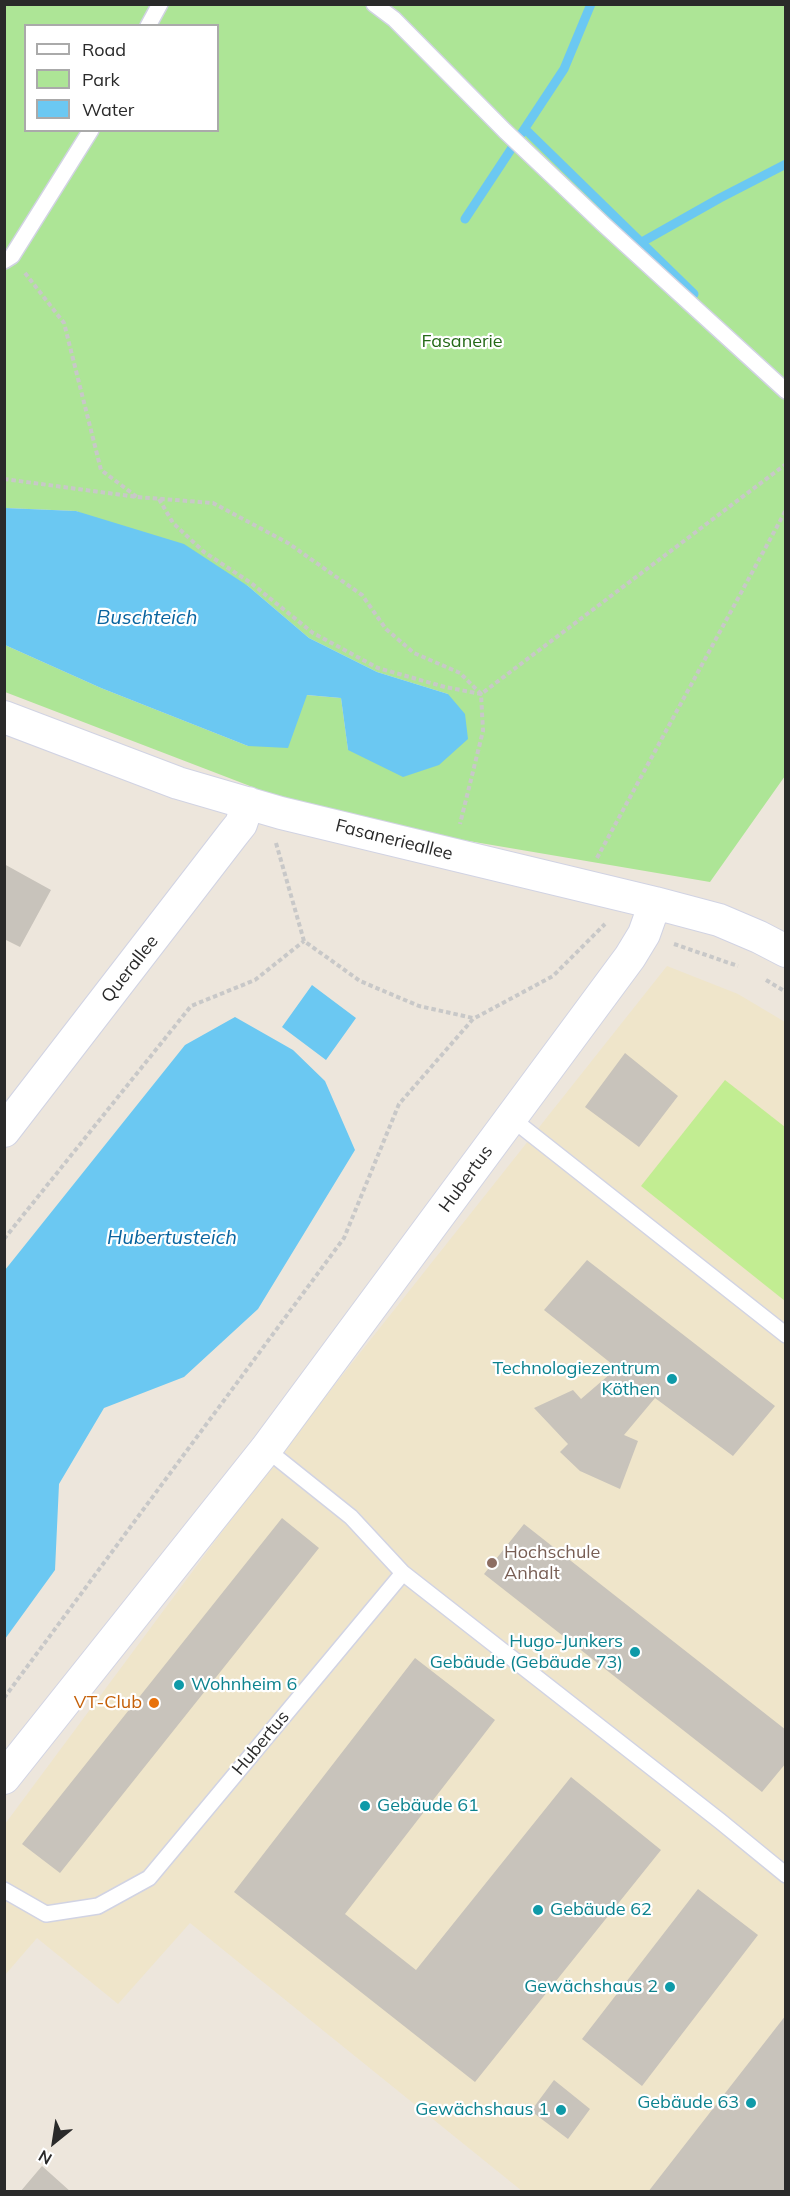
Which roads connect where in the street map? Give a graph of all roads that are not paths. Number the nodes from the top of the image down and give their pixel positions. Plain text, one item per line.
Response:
1 (160, 4) edge
2 (374, 4) edge
3 (149, 24) edge
4 (90, 132) edge
5 (8, 259) edge
6 (786, 391) edge
7 (4, 717) edge
8 (248, 803) junction
9 (655, 903) junction
10 (786, 951) edge
11 (511, 1118) junction
12 (4, 1131) edge
13 (786, 1335) edge
14 (266, 1449) junction
15 (403, 1573) junction
16 (4, 1778) edge
17 (786, 1875) edge
18 (4, 1890) edge

1 - 3 lane
2 - 6 lane
4 - 5 lane
7 - 8 street, Fasanerieallee
8 - 9 street, Fasanerieallee
8 - 12 street, Querallee
9 - 10 street, Fasanerieallee
9 - 11 street, Hubertus
11 - 13 lane
11 - 14 street, Hubertus
14 - 15 lane
14 - 16 street, Hubertus
15 - 17 lane
15 - 18 lane, Hubertus

